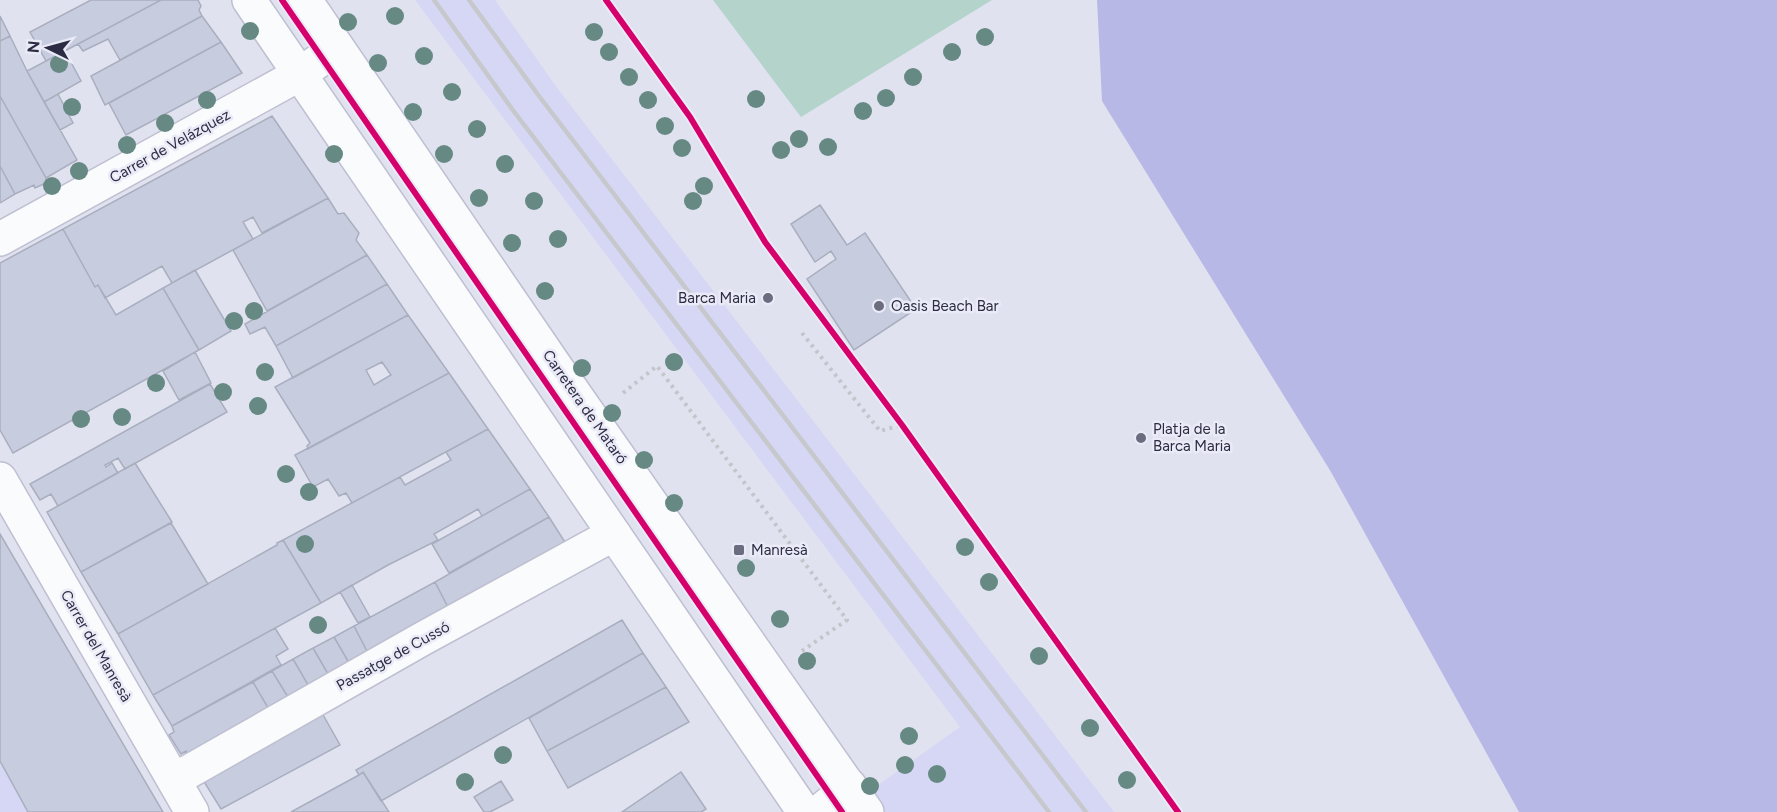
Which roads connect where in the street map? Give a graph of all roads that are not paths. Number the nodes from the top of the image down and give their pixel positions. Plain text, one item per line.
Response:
1 (249, 0) edge
2 (305, 0) edge
3 (337, 48) junction
4 (300, 74) junction
5 (0, 239) edge
6 (0, 479) edge
7 (614, 534) junction
8 (174, 780) junction
9 (858, 799) edge
10 (192, 812) edge
11 (804, 812) edge
12 (819, 812) edge

1 - 4 main road
2 - 3 main road, Carretera de Mataró
3 - 4 main road, Carrer de Velázquez
3 - 9 main road, Carretera de Mataró
4 - 5 main road, Carrer de Velázquez
4 - 7 main road
6 - 8 main road, Carrer del Manresà
7 - 8 main road, Passatge de Cussó
7 - 11 main road
8 - 10 main road, Carrer del Manresà
9 - 12 main road

